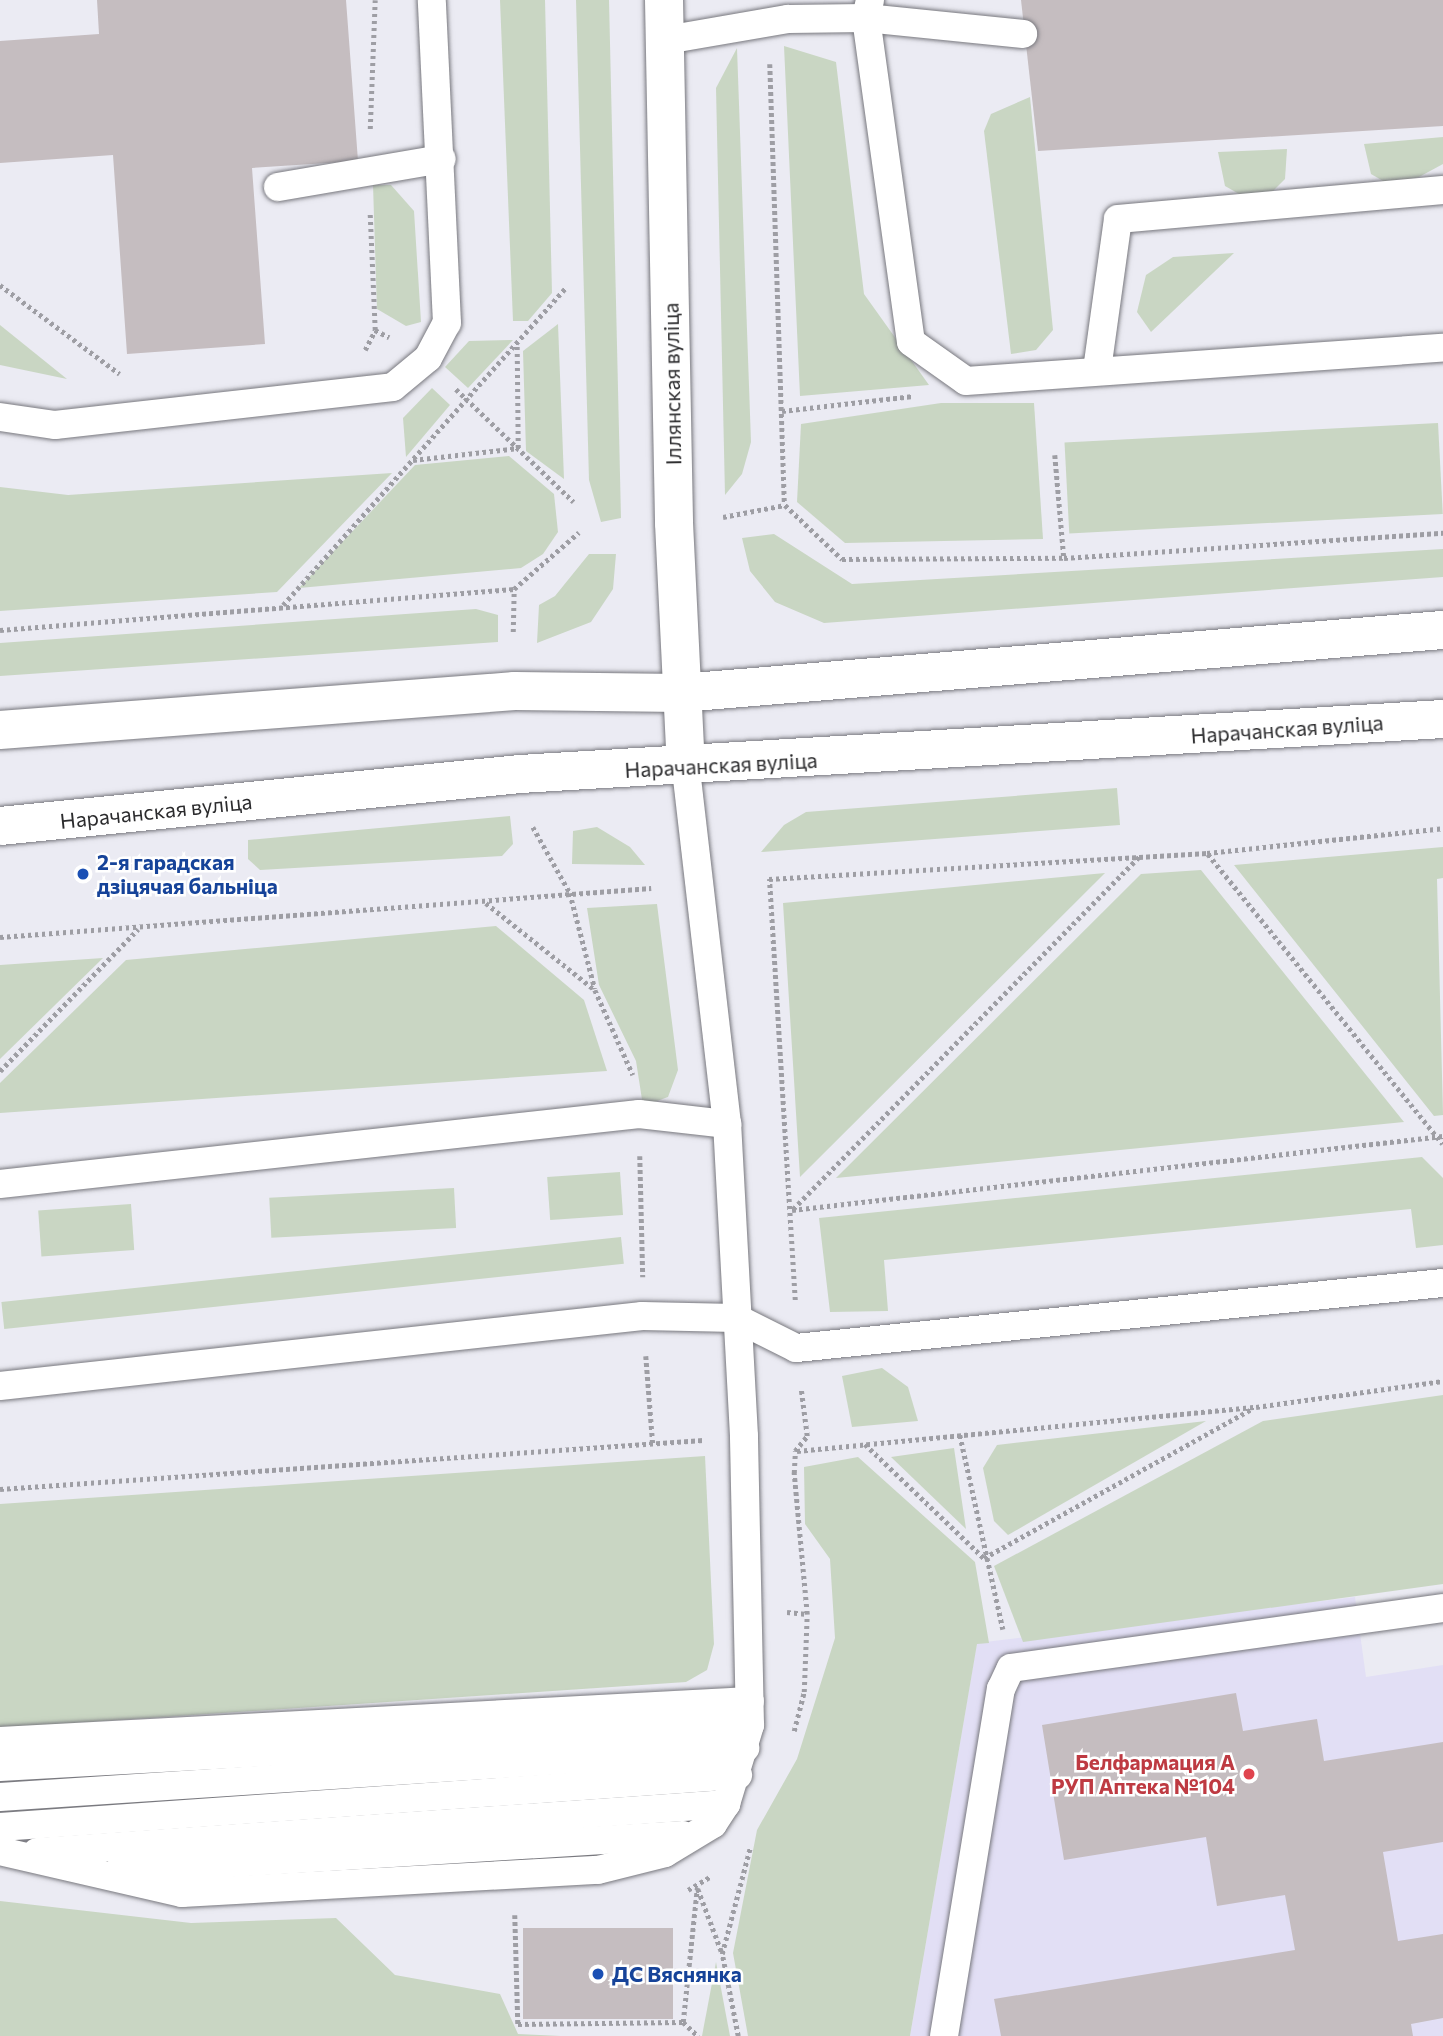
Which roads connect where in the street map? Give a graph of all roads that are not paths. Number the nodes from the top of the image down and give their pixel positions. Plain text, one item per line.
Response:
1 (432, 0) edge
2 (664, 0) edge
3 (868, 9) edge
4 (1023, 34) dead end
5 (666, 40) junction
6 (442, 159) junction
7 (278, 187) dead end
8 (1443, 190) edge
9 (1442, 348) edge
10 (1097, 370) junction
11 (0, 417) edge
12 (1443, 630) edge
13 (681, 693) junction
14 (1443, 719) edge
15 (0, 730) edge
16 (687, 769) junction
17 (0, 826) edge
18 (727, 1124) junction
19 (0, 1184) edge
20 (1443, 1283) edge
21 (736, 1318) junction
22 (0, 1387) edge
23 (1443, 1608) edge
24 (746, 1737) junction
25 (0, 1741) edge
26 (0, 1767) edge
27 (0, 1797) edge
28 (726, 1804) junction
29 (0, 1827) edge
30 (7, 1853) edge
31 (944, 2036) edge

1 - 6 lane
2 - 5 main road, Іллянская вуліца
3 - 4 lane
3 - 5 lane
3 - 10 lane
5 - 13 main road, Іллянская вуліца
6 - 7 lane
6 - 11 lane
8 - 10 lane
9 - 10 lane
12 - 13 main road
13 - 15 main road
13 - 16 main road, Іллянская вуліца
14 - 16 main road, Нарачанская вуліца
16 - 17 main road, Нарачанская вуліца
16 - 18 lane
18 - 19 lane
18 - 21 lane
20 - 21 lane
21 - 22 lane
21 - 24 lane
23 - 31 lane
24 - 25 lane
24 - 26 lane
24 - 27 lane
24 - 28 lane
24 - 29 lane
28 - 30 lane
28 - 30 lane

